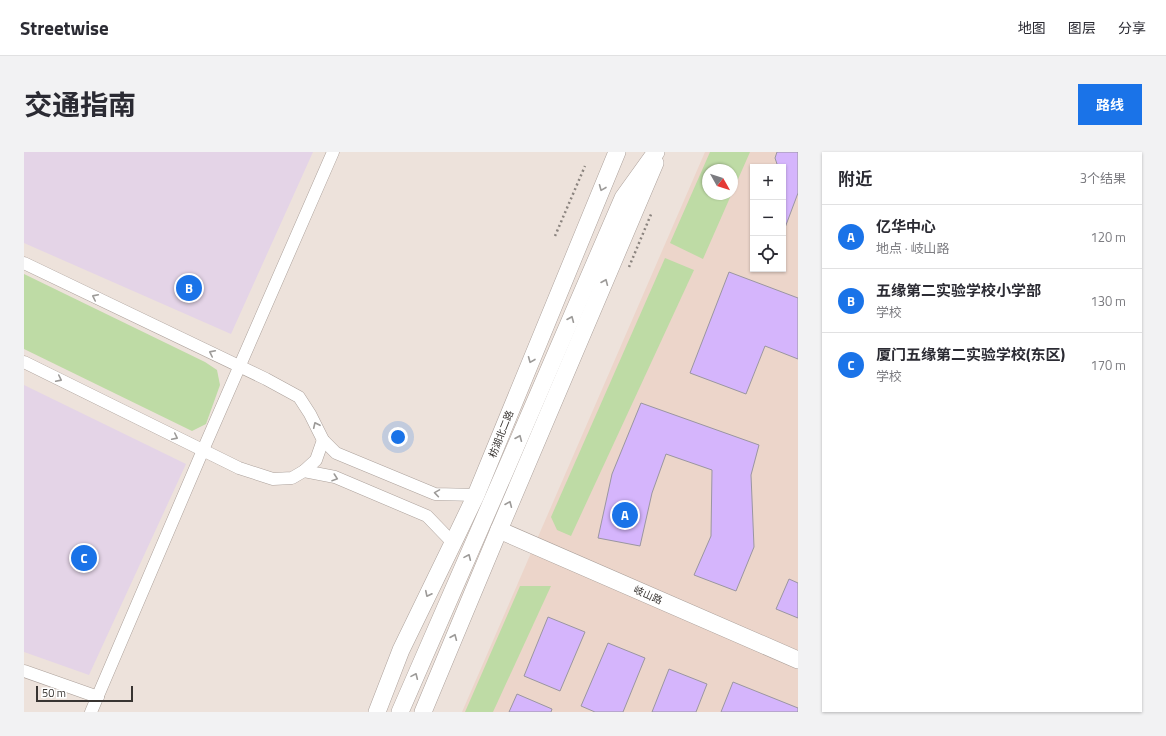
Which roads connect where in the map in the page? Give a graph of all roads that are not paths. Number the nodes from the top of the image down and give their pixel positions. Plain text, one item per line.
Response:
1 (333, 152) edge
2 (617, 152) edge
3 (656, 152) edge
4 (660, 152) edge
5 (24, 263) edge
6 (24, 362) edge
7 (240, 367) junction
8 (323, 440) junction
9 (203, 450) junction
10 (304, 471) junction
11 (476, 495) junction
12 (499, 530) junction
13 (453, 543) junction
14 (798, 660) edge
15 (24, 671) edge
16 (98, 697) junction
17 (92, 712) edge
18 (376, 712) edge
19 (400, 712) edge
20 (423, 712) edge

1 - 7 street
2 -> 11 main road, 枋湖北二路
19 -> 3 main road
12 -> 4 main road
7 -> 5 street
6 -> 9 street
8 -> 7 street
7 - 9 street
8 - 10 street
11 -> 8 street
9 - 10 street
9 - 16 street
10 -> 13 street
11 - 13 main road, 枋湖北二路
12 - 14 main road, 岐山路
20 -> 12 main road
13 -> 18 main road, 枋湖北二路
15 - 16 street
16 - 17 street

